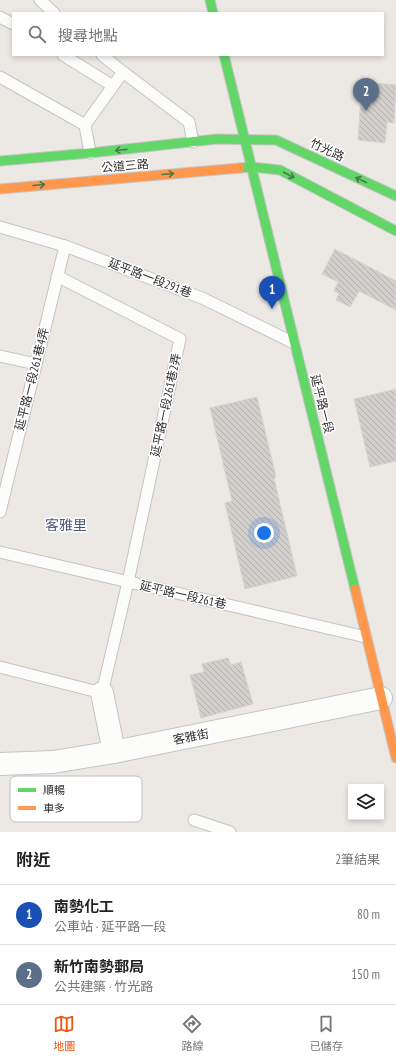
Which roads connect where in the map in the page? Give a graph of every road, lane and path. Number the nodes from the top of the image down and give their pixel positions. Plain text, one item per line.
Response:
1 (40, 0) edge
2 (210, 0) edge
3 (53, 12) edge
4 (214, 12) edge
5 (0, 17) edge
6 (12, 23) edge
7 (65, 56) edge
8 (103, 56) edge
9 (224, 56) edge
10 (123, 72) junction
11 (0, 78) edge
12 (114, 86) junction
13 (85, 125) junction
14 (244, 139) junction
15 (193, 142) junction
16 (90, 153) junction
17 (0, 161) edge
18 (251, 167) junction
19 (0, 189) edge
20 (396, 196) edge
21 (0, 227) edge
22 (396, 231) edge
23 (65, 246) junction
24 (57, 276) junction
25 (295, 344) junction
26 (0, 356) edge
27 (36, 364) junction
28 (0, 512) edge
29 (0, 552) edge
30 (128, 582) junction
31 (366, 637) junction
32 (0, 667) edge
33 (102, 693) junction
34 (381, 698) junction
35 (114, 752) junction
36 (396, 758) edge
37 (0, 764) edge
38 (194, 820) dead end
39 (230, 832) edge

1 - 3 lane
2 - 4 street
5 - 6 lane
7 - 12 lane
8 - 10 lane
9 - 14 street, 延平路一段
10 - 12 lane
10 - 15 lane
11 - 13 lane
12 - 13 lane
13 - 16 lane
14 - 15 street, 公道三路
14 - 18 street, 延平路一段
20 -> 14 street, 竹光路
15 -> 16 street, 公道三路
16 - 17 street, 公道三路
19 -> 18 street, 公道三路
18 -> 22 street
18 - 25 street, 延平路一段
21 - 23 lane, 延平路一段291巷
23 - 24 lane, 延平路一段261巷4弄
23 - 25 lane, 延平路一段291巷
24 - 27 lane, 延平路一段261巷4弄
24 - 30 lane, 延平路一段261巷2弄
25 - 31 street, 延平路一段
26 - 27 lane
27 - 28 lane, 延平路一段261巷4弄
29 - 30 lane, 延平路一段261巷
30 - 31 lane, 延平路一段261巷
30 - 33 lane
31 - 34 street, 延平路一段
32 - 33 lane
33 - 35 street
34 - 35 street, 客雅街
34 - 36 street, 延平路一段
35 - 37 street, 客雅街
38 - 39 lane

